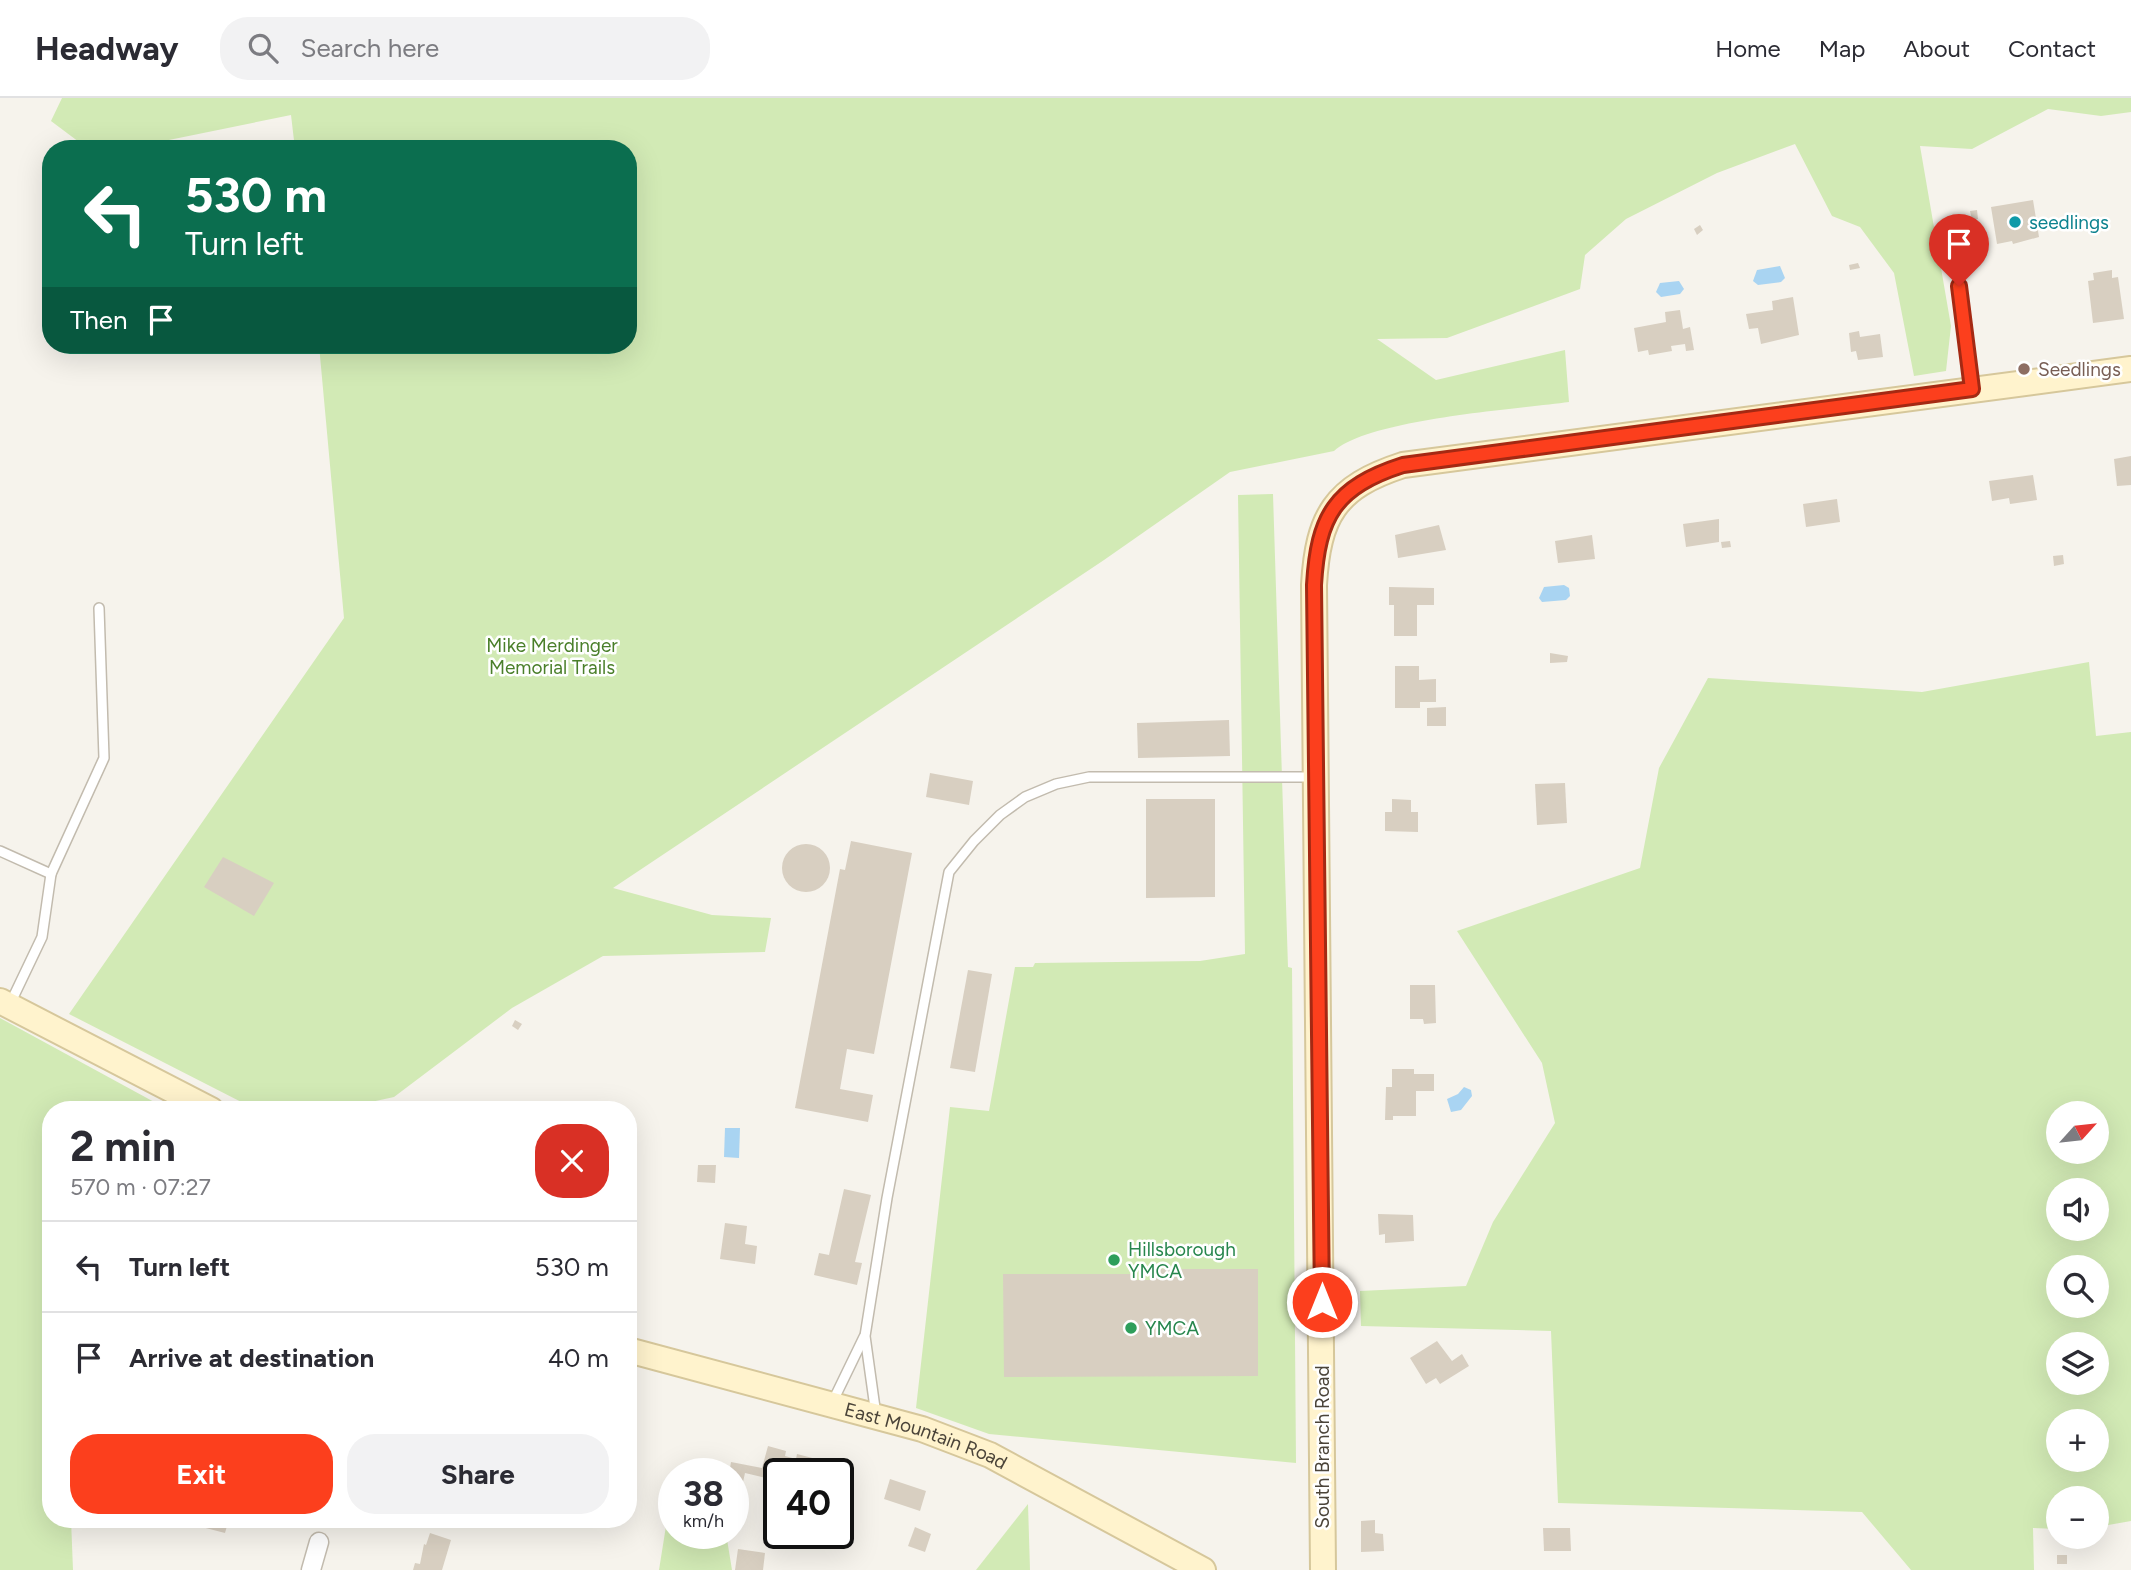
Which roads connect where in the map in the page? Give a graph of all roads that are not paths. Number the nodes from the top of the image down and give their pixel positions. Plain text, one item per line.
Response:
1 (1959, 286) dead end
2 (2131, 369) edge
3 (1972, 389) junction
4 (99, 608) dead end
5 (1317, 777) junction
6 (0, 851) edge
7 (51, 874) junction
8 (5, 1004) edge
9 (194, 1101) edge
10 (865, 1336) junction
11 (637, 1352) edge
12 (831, 1404) junction
13 (876, 1416) junction
14 (319, 1542) dead end
15 (311, 1570) edge
16 (1203, 1570) edge
17 (1323, 1570) edge

1 - 3 lane
2 - 3 street, South Branch Road
3 - 5 street, South Branch Road
4 - 7 lane
5 - 10 lane
5 - 17 street, South Branch Road
6 - 7 lane
7 - 8 lane
8 - 9 street
10 - 12 lane
10 - 13 lane
11 - 12 street, East Mountain Road
12 - 13 street, East Mountain Road
13 - 16 street, East Mountain Road
14 - 15 street

